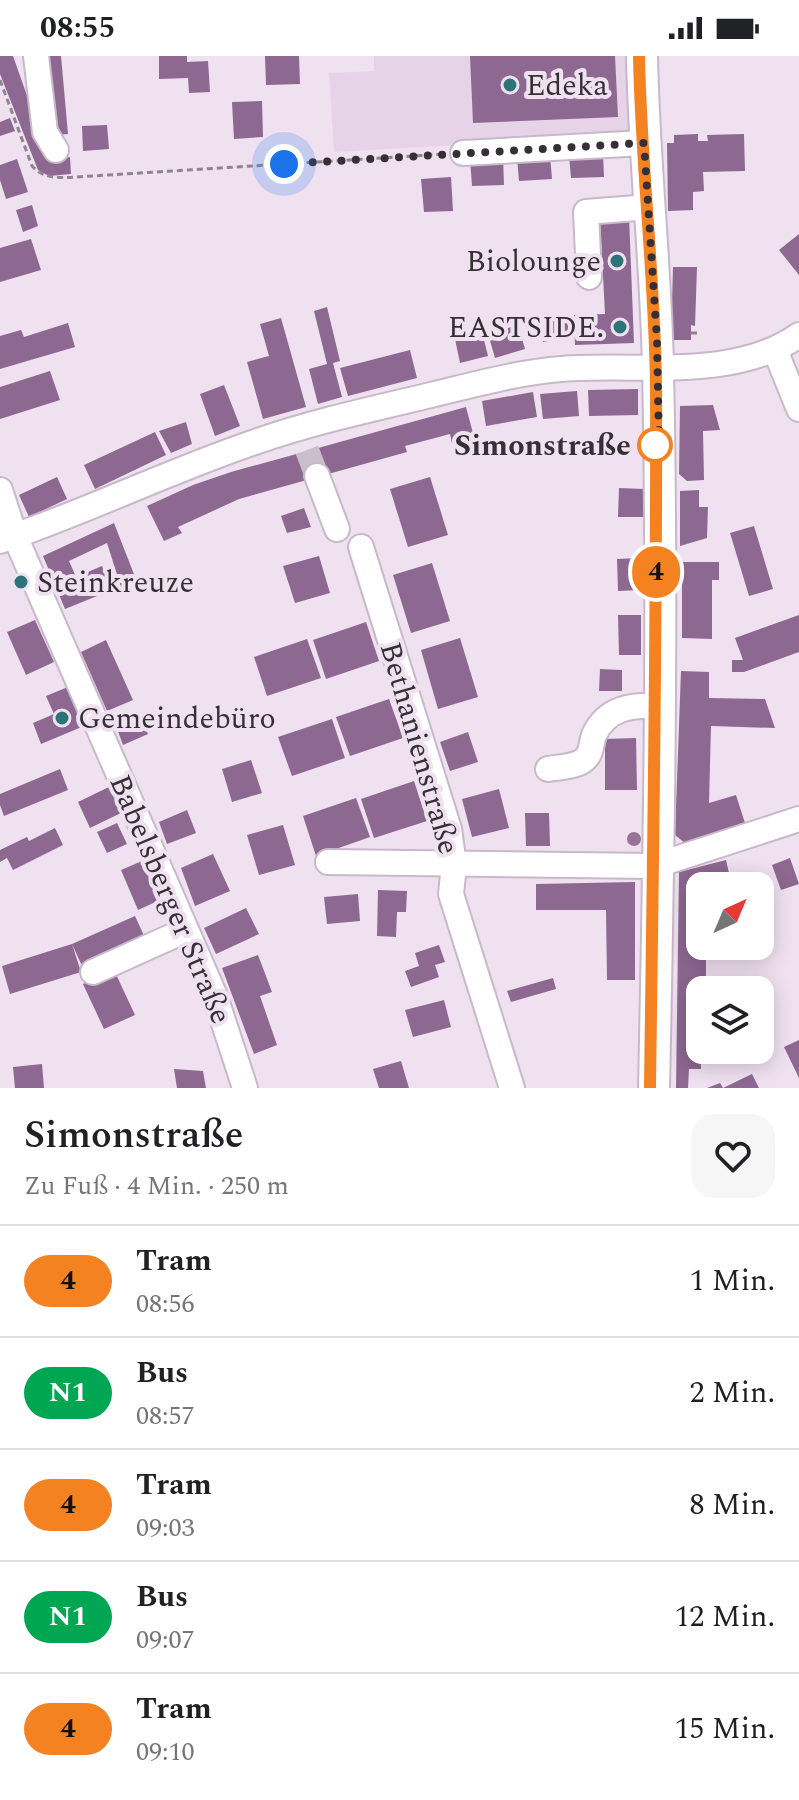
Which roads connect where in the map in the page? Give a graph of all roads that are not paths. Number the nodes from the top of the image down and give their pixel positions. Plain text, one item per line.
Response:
1 (36, 56) edge
2 (642, 56) edge
3 (644, 143) junction
4 (56, 150) dead end
5 (463, 153) road end
6 (649, 207) junction
7 (589, 277) dead end
8 (799, 335) edge
9 (775, 350) junction
10 (658, 367) junction
11 (799, 409) edge
12 (317, 476) tunnel mouth
13 (0, 490) edge
14 (337, 529) dead end
15 (8, 539) edge
16 (361, 547) dead end
17 (659, 706) junction
18 (548, 769) dead end
19 (799, 819) edge
20 (328, 862) dead end
21 (454, 865) junction
22 (657, 865) junction
23 (186, 930) junction
24 (93, 972) dead end
25 (245, 1088) edge
26 (512, 1088) edge
27 (654, 1088) edge

1 - 4 street
2 - 3 main road
3 - 5 street
3 - 6 main road
6 - 7 street
6 - 10 main road
8 - 9 street
9 - 10 street
9 - 11 street
10 - 15 street
10 - 17 main road
12 - 14 street
13 - 15 street, Babelsberger Straße
15 - 23 street, Babelsberger Straße
16 - 21 street, Bethanienstraße
17 - 18 street
17 - 22 main road
19 - 22 street
20 - 21 street
21 - 22 street
21 - 26 street, Bethanienstraße
22 - 27 main road
23 - 24 street
23 - 25 street, Babelsberger Straße

